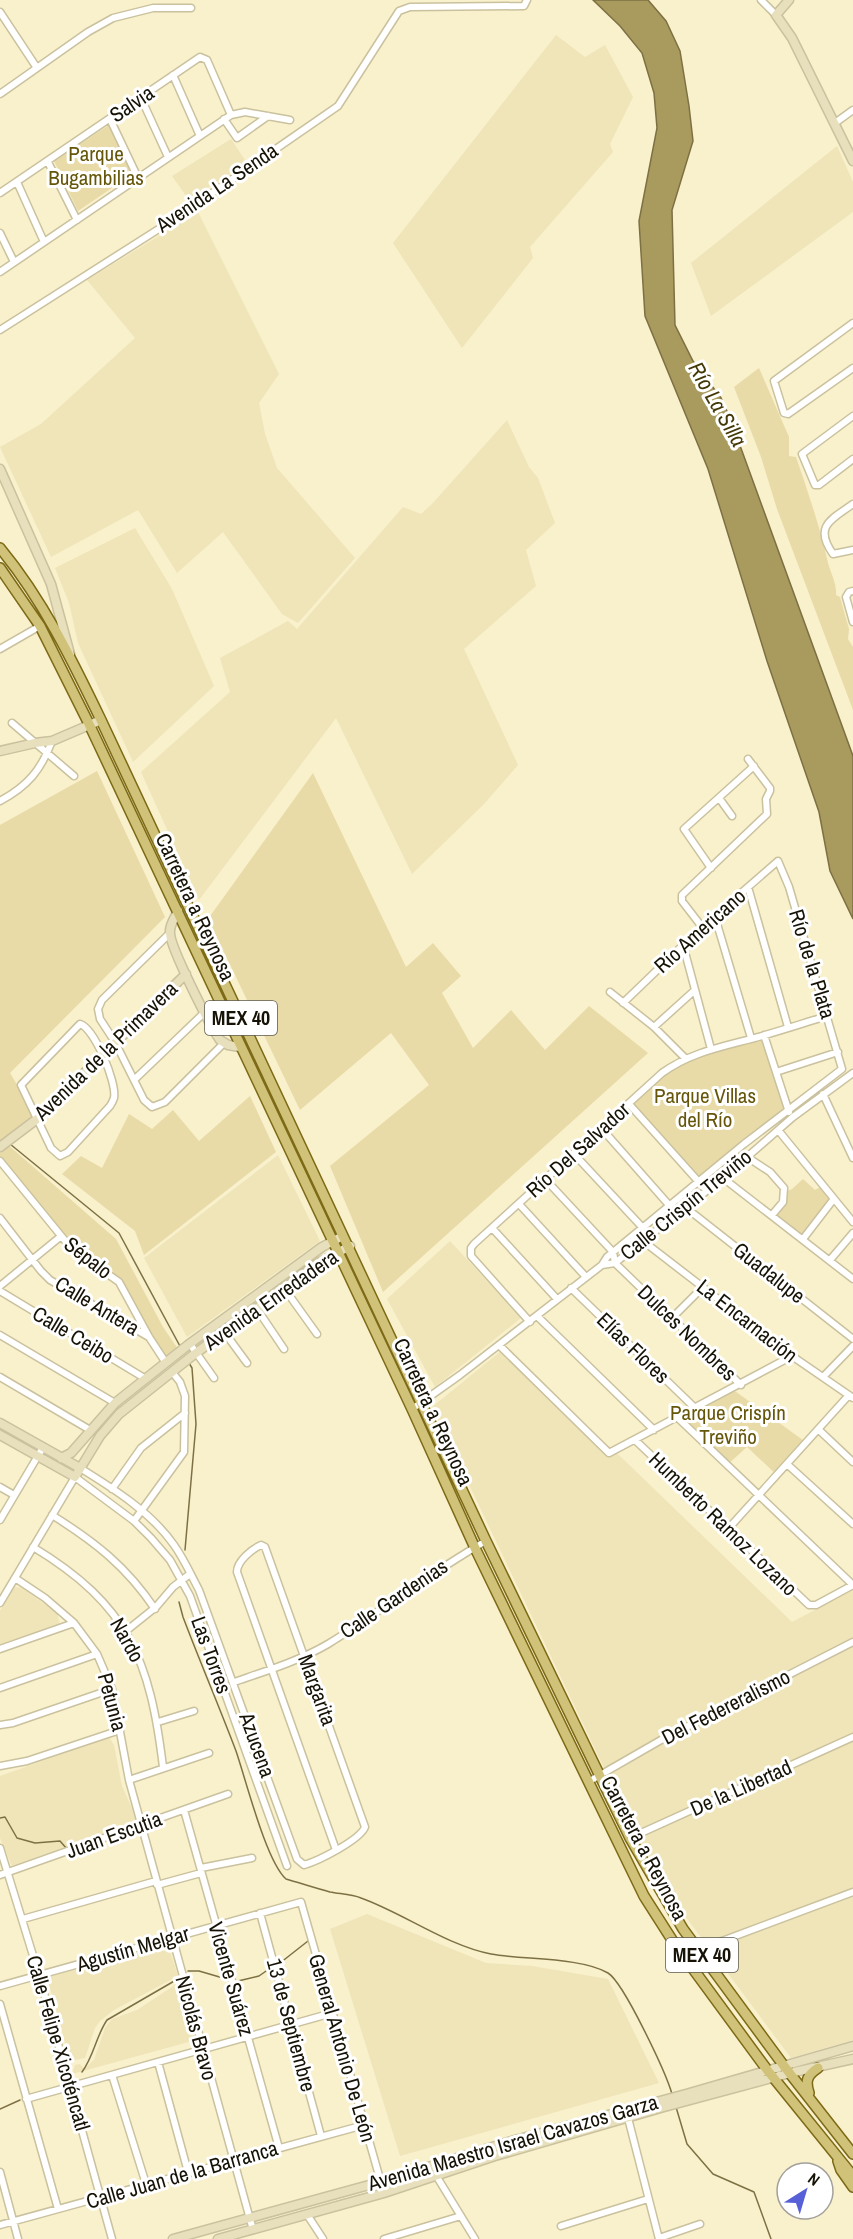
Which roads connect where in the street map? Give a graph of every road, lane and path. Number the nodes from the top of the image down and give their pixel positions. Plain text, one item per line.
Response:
1 (761, 0) edge
2 (789, 0) edge
3 (526, 2) edge
4 (190, 8) dead end
5 (0, 12) edge
6 (776, 15) junction
7 (37, 68) junction
8 (173, 75) junction
9 (0, 94) edge
10 (141, 98) junction
11 (853, 110) edge
12 (268, 116) junction
13 (227, 117) junction
14 (110, 119) junction
15 (290, 120) dead end
16 (835, 123) junction
17 (200, 136) junction
18 (168, 157) junction
19 (853, 161) edge
20 (48, 162) junction
21 (138, 178) junction
22 (17, 182) junction
23 (0, 193) edge
24 (77, 220) junction
25 (0, 233) edge
26 (44, 242) junction
27 (14, 262) junction
28 (0, 272) edge
29 (853, 323) edge
30 (0, 330) edge
31 (853, 368) edge
32 (853, 416) edge
33 (853, 459) edge
34 (0, 469) edge
35 (853, 504) edge
36 (0, 548) edge
37 (853, 550) edge
38 (0, 568) edge
39 (850, 593) edge
40 (853, 622) edge
41 (40, 626) junction
42 (0, 649) edge
43 (71, 658) junction
44 (101, 720) junction
45 (12, 723) dead end
46 (89, 724) junction
47 (52, 741) junction
48 (35, 743) junction
49 (0, 751) edge
50 (47, 754) junction
51 (748, 759) dead end
52 (754, 766) junction
53 (74, 776) dead end
54 (719, 798) junction
55 (0, 801) edge
56 (732, 816) dead end
57 (778, 861) joint
58 (711, 868) junction
59 (166, 884) junction
60 (748, 887) junction
61 (178, 911) junction
62 (192, 911) junction
63 (715, 917) junction
64 (702, 927) junction
65 (170, 934) junction
66 (683, 945) junction
67 (186, 974) junction
68 (695, 990) junction
69 (610, 992) dead end
70 (623, 1003) junction
71 (205, 1012) junction
72 (827, 1016) junction
73 (654, 1027) junction
74 (788, 1027) junction
75 (764, 1035) junction
76 (751, 1038) junction
77 (113, 1043) junction
78 (224, 1043) junction
79 (240, 1047) junction
80 (711, 1049) junction
81 (838, 1052) junction
82 (104, 1054) junction
83 (685, 1058) junction
84 (842, 1069) joint
85 (776, 1072) junction
86 (853, 1073) edge
87 (134, 1080) junction
88 (823, 1094) junction
89 (628, 1104) junction
90 (788, 1110) junction
91 (793, 1117) junction
92 (37, 1119) junction
93 (602, 1129) junction
94 (778, 1130) junction
95 (3, 1145) edge
96 (574, 1154) junction
97 (747, 1157) junction
98 (853, 1158) edge
99 (0, 1161) edge
100 (723, 1178) junction
101 (546, 1179) junction
102 (698, 1182) junction
103 (706, 1190) junction
104 (833, 1200) junction
105 (519, 1204) junction
106 (669, 1205) junction
107 (685, 1207) junction
108 (850, 1213) edge
109 (772, 1215) junction
110 (0, 1218) edge
111 (853, 1222) edge
112 (642, 1227) junction
113 (492, 1228) junction
114 (853, 1233) edge
115 (345, 1236) junction
116 (60, 1237) junction
117 (803, 1239) junction
118 (333, 1241) junction
119 (643, 1241) junction
120 (350, 1246) junction
121 (338, 1251) junction
122 (613, 1252) junction
123 (32, 1259) junction
124 (830, 1260) junction
125 (615, 1263) junction
126 (602, 1265) junction
127 (586, 1277) junction
128 (853, 1278) edge
129 (0, 1286) edge
130 (703, 1287) junction
131 (284, 1288) junction
132 (571, 1288) junction
133 (0, 1292) edge
134 (557, 1299) junction
135 (257, 1309) junction
136 (537, 1316) junction
137 (671, 1319) junction
138 (530, 1322) junction
139 (225, 1333) junction
140 (317, 1334) dead end
141 (0, 1335) edge
142 (149, 1337) junction
143 (853, 1339) edge
144 (189, 1344) junction
145 (500, 1345) junction
146 (853, 1346) edge
147 (284, 1349) dead end
148 (194, 1355) junction
149 (792, 1356) junction
150 (170, 1360) junction
151 (247, 1363) dead end
152 (176, 1369) junction
153 (0, 1377) edge
154 (823, 1377) junction
155 (214, 1378) dead end
156 (146, 1379) junction
157 (741, 1385) junction
158 (851, 1397) edge
159 (115, 1402) junction
160 (423, 1403) junction
161 (412, 1409) junction
162 (696, 1409) junction
163 (185, 1413) junction
164 (678, 1418) junction
165 (0, 1423) edge
166 (90, 1430) junction
167 (654, 1430) junction
168 (819, 1430) junction
169 (0, 1435) edge
170 (635, 1440) junction
171 (40, 1453) junction
172 (61, 1458) junction
173 (853, 1462) edge
174 (788, 1465) junction
175 (80, 1468) junction
176 (75, 1477) junction
177 (0, 1487) edge
178 (112, 1489) junction
179 (14, 1496) junction
180 (759, 1496) junction
181 (142, 1511) junction
182 (52, 1515) junction
183 (0, 1520) edge
184 (134, 1521) junction
185 (853, 1524) edge
186 (728, 1529) junction
187 (486, 1541) junction
188 (33, 1547) junction
189 (475, 1548) junction
190 (239, 1563) joint
191 (190, 1574) junction
192 (15, 1578) junction
193 (182, 1580) junction
194 (853, 1585) edge
195 (199, 1590) joint
196 (0, 1604) edge
197 (155, 1609) junction
198 (74, 1623) junction
199 (126, 1631) junction
200 (215, 1631) junction
201 (204, 1635) junction
202 (853, 1642) edge
203 (0, 1649) edge
204 (97, 1654) junction
205 (305, 1656) junction
206 (271, 1669) junction
207 (234, 1682) junction
208 (0, 1688) edge
209 (112, 1689) junction
210 (194, 1711) dead end
211 (158, 1722) junction
212 (0, 1725) edge
213 (120, 1730) junction
214 (853, 1737) edge
215 (209, 1754) dead end
216 (0, 1766) edge
217 (163, 1767) junction
218 (600, 1774) junction
219 (129, 1780) junction
220 (588, 1782) junction
221 (228, 1794) dead end
222 (183, 1810) junction
223 (141, 1825) junction
224 (361, 1835) joint
225 (630, 1838) junction
226 (291, 1841) junction
227 (280, 1845) junction
228 (0, 1848) edge
229 (336, 1850) junction
230 (252, 1858) dead end
231 (287, 1866) dead end
232 (201, 1870) junction
233 (8, 1872) junction
234 (0, 1875) edge
235 (156, 1883) junction
236 (853, 1892) edge
237 (301, 1902) joint
238 (260, 1913) junction
239 (23, 1919) junction
240 (215, 1926) junction
241 (172, 1938) junction
242 (674, 1943) junction
243 (698, 1950) junction
244 (39, 1975) junction
245 (0, 1986) edge
246 (0, 2004) edge
247 (332, 2013) junction
248 (291, 2024) junction
249 (247, 2037) junction
250 (763, 2037) junction
251 (853, 2046) edge
252 (202, 2049) junction
253 (853, 2059) edge
254 (158, 2062) junction
255 (818, 2068) junction
256 (787, 2069) junction
257 (112, 2074) junction
258 (770, 2074) junction
259 (70, 2086) junction
260 (811, 2098) junction
261 (26, 2099) junction
262 (664, 2103) junction
263 (628, 2118) junction
264 (364, 2125) junction
265 (321, 2136) junction
266 (279, 2148) junction
267 (853, 2154) edge
268 (839, 2158) junction
269 (233, 2160) junction
270 (0, 2172) edge
271 (188, 2172) junction
272 (437, 2176) junction
273 (853, 2176) edge
274 (380, 2182) junction
275 (146, 2184) junction
276 (853, 2187) edge
277 (384, 2193) junction
278 (101, 2198) junction
279 (648, 2199) junction
280 (57, 2209) junction
281 (308, 2216) junction
282 (461, 2216) junction
283 (249, 2218) junction
284 (14, 2221) junction
285 (700, 2224) dead end
286 (0, 2225) edge
287 (561, 2226) dead end
288 (253, 2230) junction
289 (18, 2239) edge
290 (112, 2239) edge
291 (173, 2239) edge
292 (218, 2239) edge
293 (323, 2239) edge
294 (384, 2239) edge
295 (475, 2239) edge
296 (659, 2239) edge

1 - 6 street
2 - 6 street
3 - 30 street, Avenida La Senda
4 - 7 street
5 - 7 street
6 - 16 street
7 - 9 street
8 - 10 street, Salvia
8 - 13 street, Salvia
8 - 17 street
10 - 14 street, Salvia
10 - 18 street
11 - 16 street
12 - 13 street
12 - 13 street
12 - 15 street
13 - 17 street
14 - 20 street, Salvia
14 - 21 street
16 - 19 street
17 - 18 street
18 - 21 street
20 - 22 street, Salvia
20 - 24 street
21 - 24 street
22 - 23 street, Salvia
22 - 26 street
24 - 26 street
25 - 27 street
26 - 27 street
27 - 28 street
29 - 31 street
32 - 33 street
34 - 43 street
35 - 37 street
36 - 43 main road, MEX 40
38 - 41 main road, MEX 40
39 - 40 street
41 - 42 street
41 - 46 main road, Carretera a Reynosa / MEX 40
43 - 44 main road, Carretera a Reynosa / MEX 40
44 - 46 street
44 - 62 main road, Carretera a Reynosa / MEX 40
45 - 48 street
46 - 47 street
46 - 59 main road, Carretera a Reynosa / MEX 40
47 - 48 street
47 - 50 street
48 - 49 street
48 - 50 street
50 - 53 street
50 - 55 street
51 - 52 street
52 - 54 street
52 - 58 street
54 - 56 street
54 - 58 street
57 - 60 street, Río Americano
57 - 72 street, Río de la Plata
58 - 64 street
59 - 61 main road, Carretera a Reynosa / MEX 40
59 - 62 main road
60 - 63 street, Río Americano
60 - 74 street
61 - 65 street
61 - 79 main road, Carretera a Reynosa / MEX 40
62 - 115 main road, Carretera a Reynosa / MEX 40
63 - 64 street, Río Americano
63 - 76 street
64 - 66 street, Río Americano
65 - 67 street, Avenida de la Primavera
65 - 77 street
66 - 68 street
66 - 70 street, Río Americano
67 - 71 street
67 - 77 street, Avenida de la Primavera
68 - 73 street
68 - 80 street
69 - 70 street
70 - 73 street
71 - 78 street
71 - 87 street
72 - 74 street, Río Del Salvador
72 - 81 street, Río de la Plata
73 - 83 street
74 - 75 street, Río Del Salvador
75 - 76 street, Río Del Salvador
75 - 85 street
76 - 80 street, Río Del Salvador
77 - 82 street, Avenida de la Primavera
77 - 87 street
78 - 79 street
78 - 87 street
79 - 118 main road, Carretera a Reynosa / MEX 40
80 - 83 street, Río Del Salvador
81 - 84 street, Río de la Plata
81 - 85 street
82 - 92 street, Avenida de la Primavera
82 - 92 street
82 - 92 street
83 - 89 street, Río Del Salvador
84 - 90 street, Calle Crispín Treviño
85 - 90 street
86 - 88 street, Calle Crispín Treviño
88 - 91 street, Calle Crispín Treviño
88 - 98 street
89 - 93 street, Río Del Salvador
89 - 102 street
90 - 91 street
90 - 102 street, Calle Crispín Treviño
91 - 94 street, Calle Crispín Treviño
92 - 95 street, Avenida de la Primavera
93 - 96 street, Río Del Salvador
93 - 106 street
94 - 97 street, Calle Crispín Treviño
94 - 104 street
96 - 101 street, Río Del Salvador
96 - 112 street
97 - 100 street, Calle Crispín Treviño
97 - 109 street
99 - 116 street, Sépalo
100 - 103 street, Calle Crispín Treviño
100 - 109 street
101 - 105 street, Río Del Salvador
101 - 122 street
102 - 103 street
102 - 106 street, Calle Crispín Treviño
103 - 107 street, Calle Crispín Treviño
104 - 108 street
104 - 117 street
105 - 113 street, Río Del Salvador
105 - 127 street
106 - 112 street, Calle Crispín Treviño
107 - 119 street, Calle Crispín Treviño
107 - 143 street, Guadalupe
108 - 111 street
109 - 117 street
110 - 123 street, Calle Antera
112 - 122 street, Calle Crispín Treviño
113 - 134 street
113 - 138 street, Río Del Salvador
114 - 124 street
115 - 118 street, Avenida Enredadera
115 - 120 main road, Carretera a Reynosa / MEX 40
116 - 123 street
116 - 142 street, Sépalo
117 - 124 street
118 - 121 main road, Carretera a Reynosa / MEX 40
118 - 144 street, Avenida Enredadera
119 - 125 street, Calle Crispín Treviño
119 - 130 street, La Encarnación
120 - 121 street, Avenida Enredadera
120 - 160 main road, Carretera a Reynosa / MEX 40
121 - 131 street, Avenida Enredadera
121 - 161 main road, Carretera a Reynosa / MEX 40
122 - 125 street
122 - 126 street, Calle Crispín Treviño
123 - 129 street
123 - 142 street, Calle Antera
124 - 128 street
125 - 126 street, Calle Crispín Treviño
125 - 137 street, Dulces Nombres
126 - 127 street, Calle Crispín Treviño
127 - 132 street, Calle Crispín Treviño
130 - 137 street
130 - 149 street, La Encarnación
131 - 135 street, Avenida Enredadera
131 - 140 street
132 - 134 street, Calle Crispín Treviño
132 - 162 street, Elías Flores
133 - 156 street, Calle Ceibo
134 - 136 street, Calle Crispín Treviño
135 - 139 street, Avenida Enredadera
135 - 147 street
136 - 138 street, Calle Crispín Treviño
136 - 167 street
137 - 157 street, Dulces Nombres
138 - 145 street, Calle Crispín Treviño
139 - 148 street, Avenida Enredadera
139 - 151 street
141 - 159 street
142 - 150 street, Sépalo
144 - 148 street
144 - 150 street, Avenida Enredadera
145 - 160 street, Calle Crispín Treviño
145 - 170 street
146 - 154 street
148 - 152 street, Avenida Enredadera
148 - 155 street
149 - 154 street, La Encarnación
149 - 157 street
150 - 152 street
150 - 156 street, Avenida Enredadera
152 - 163 street
152 - 175 street, Avenida Enredadera
153 - 166 street
154 - 158 street, La Encarnación
156 - 159 street, Avenida Enredadera
157 - 162 street
158 - 168 street
159 - 166 street, Avenida Enredadera
160 - 161 street, Calle Crispín Treviño
160 - 187 main road, Carretera a Reynosa / MEX 40
161 - 189 main road, Carretera a Reynosa / MEX 40
162 - 164 street
163 - 178 street
163 - 181 street
164 - 167 street
164 - 180 street
165 - 171 street
166 - 172 street, Avenida Enredadera
167 - 170 street
168 - 173 street
168 - 174 street
169 - 171 street
170 - 186 street, Humberto Ramoz Lozano
171 - 172 street
171 - 176 street
171 - 179 street
172 - 175 street
174 - 180 street
174 - 185 street
175 - 176 street, Avenida Enredadera
175 - 178 street, Las Torres
176 - 182 street
176 - 184 street, Las Torres
177 - 179 street
178 - 181 street, Las Torres
179 - 183 street
180 - 186 street
180 - 194 street
181 - 184 street
181 - 191 street, Las Torres
182 - 188 street
182 - 197 street
184 - 193 street, Las Torres
186 - 194 street, Humberto Ramoz Lozano
187 - 189 street, Calle Gardenias
187 - 218 main road, Carretera a Reynosa / MEX 40
188 - 192 street
188 - 199 street, Nardo
189 - 205 street, Calle Gardenias
189 - 220 main road, Carretera a Reynosa / MEX 40
190 - 205 street, Margarita
190 - 206 street, Azucena
191 - 193 street
191 - 195 street, Las Torres
192 - 196 street
192 - 198 street, Petunia
193 - 197 street
193 - 201 street, Las Torres
195 - 200 street, Azucena
197 - 199 street
198 - 203 street
198 - 204 street, Petunia
199 - 211 street, Nardo
200 - 201 street
200 - 207 street, Azucena
201 - 227 street, Las Torres
202 - 218 street, Del Federeralismo
204 - 208 street
204 - 209 street, Petunia
205 - 206 street, Calle Gardenias
205 - 224 street, Margarita
206 - 207 street, Calle Gardenias
206 - 229 street, Azucena
207 - 226 street, Azucena
209 - 212 street
209 - 213 street, Petunia
210 - 211 street
211 - 217 street, Nardo
213 - 216 street
213 - 219 street, Petunia
214 - 225 street, De la Libertad
215 - 217 street
217 - 219 street
218 - 220 street, Del Federeralismo
218 - 225 main road, Carretera a Reynosa / MEX 40
219 - 223 street, Petunia
220 - 242 main road, Carretera a Reynosa / MEX 40
221 - 222 street, Juan Escutia
222 - 223 street, Juan Escutia
222 - 232 street, Vicente Suárez
223 - 233 street, Juan Escutia
223 - 235 street, Nicolás Bravo
224 - 229 street, Azucena
225 - 243 main road, Carretera a Reynosa / MEX 40
226 - 227 street
226 - 229 street, Azucena
227 - 231 street, Las Torres
228 - 233 street, Calle Felipe Xicoténcatl
230 - 232 street
232 - 235 street
232 - 240 street, Vicente Suárez
233 - 234 street, Juan Escutia
233 - 239 street, Calle Felipe Xicoténcatl
235 - 239 street
235 - 241 street, Nicolás Bravo
236 - 243 street
237 - 238 street, Agustín Melgar
237 - 247 street, General Antonio De León
238 - 240 street, Agustín Melgar
238 - 248 street, 13 de Septiembre
239 - 244 street, Calle Felipe Xicoténcatl
240 - 241 street, Agustín Melgar
240 - 249 street, Vicente Suárez
241 - 244 street, Agustín Melgar
241 - 252 street, Nicolás Bravo
242 - 250 main road
242 - 258 main road, Carretera a Reynosa / MEX 40
243 - 250 main road, Carretera a Reynosa / MEX 40
244 - 245 street, Agustín Melgar
244 - 259 street, Calle Felipe Xicoténcatl
246 - 261 street
247 - 248 street
247 - 264 street, General Antonio De León
248 - 249 street
248 - 265 street, 13 de Septiembre
249 - 252 street
249 - 266 street, Vicente Suárez
250 - 256 main road, Carretera a Reynosa / MEX 40
251 - 256 street, Avenida Maestro Israel Cavazos Garza
252 - 254 street
252 - 269 street, Nicolás Bravo
253 - 255 street, Avenida Maestro Israel Cavazos Garza
254 - 257 street
254 - 271 street
255 - 256 street, Avenida Maestro Israel Cavazos Garza
255 - 260 main road
256 - 258 street, Avenida Maestro Israel Cavazos Garza
256 - 260 main road, Carretera a Reynosa / MEX 40
257 - 259 street
257 - 275 street
258 - 262 street, Avenida Maestro Israel Cavazos Garza
258 - 268 main road, Carretera a Reynosa / MEX 40
259 - 261 street
259 - 278 street, Calle Felipe Xicoténcatl
260 - 267 main road, Carretera a Reynosa / MEX 40
261 - 280 street
262 - 263 street, Avenida Maestro Israel Cavazos Garza
262 - 274 street, Avenida Maestro Israel Cavazos Garza
263 - 272 street, Avenida Maestro Israel Cavazos Garza
263 - 279 street
264 - 265 street, Calle Juan de la Barranca
264 - 274 street, General Antonio De León
265 - 266 street, Calle Juan de la Barranca
266 - 269 street, Calle Juan de la Barranca
268 - 273 main road, Carretera a Reynosa / MEX 40
268 - 276 main road
269 - 271 street, Calle Juan de la Barranca
269 - 283 street, Nicolás Bravo
270 - 284 street
271 - 275 street, Calle Juan de la Barranca
272 - 277 street, Avenida Maestro Israel Cavazos Garza
272 - 282 street
274 - 277 street, General Antonio De León
274 - 283 street, Avenida Maestro Israel Cavazos Garza
275 - 278 street, Calle Juan de la Barranca
277 - 281 street, Avenida Maestro Israel Cavazos Garza
278 - 280 street, Calle Juan de la Barranca
278 - 290 street, Calle Felipe Xicoténcatl
279 - 287 street
279 - 296 street
280 - 284 street, Calle Juan de la Barranca
281 - 288 street, Avenida Maestro Israel Cavazos Garza
281 - 293 street
282 - 294 street
282 - 295 street
283 - 288 street, Nicolás Bravo
283 - 291 street, Avenida Maestro Israel Cavazos Garza
284 - 286 street, Calle Juan de la Barranca
284 - 289 street
285 - 296 street
288 - 292 street, Avenida Maestro Israel Cavazos Garza

